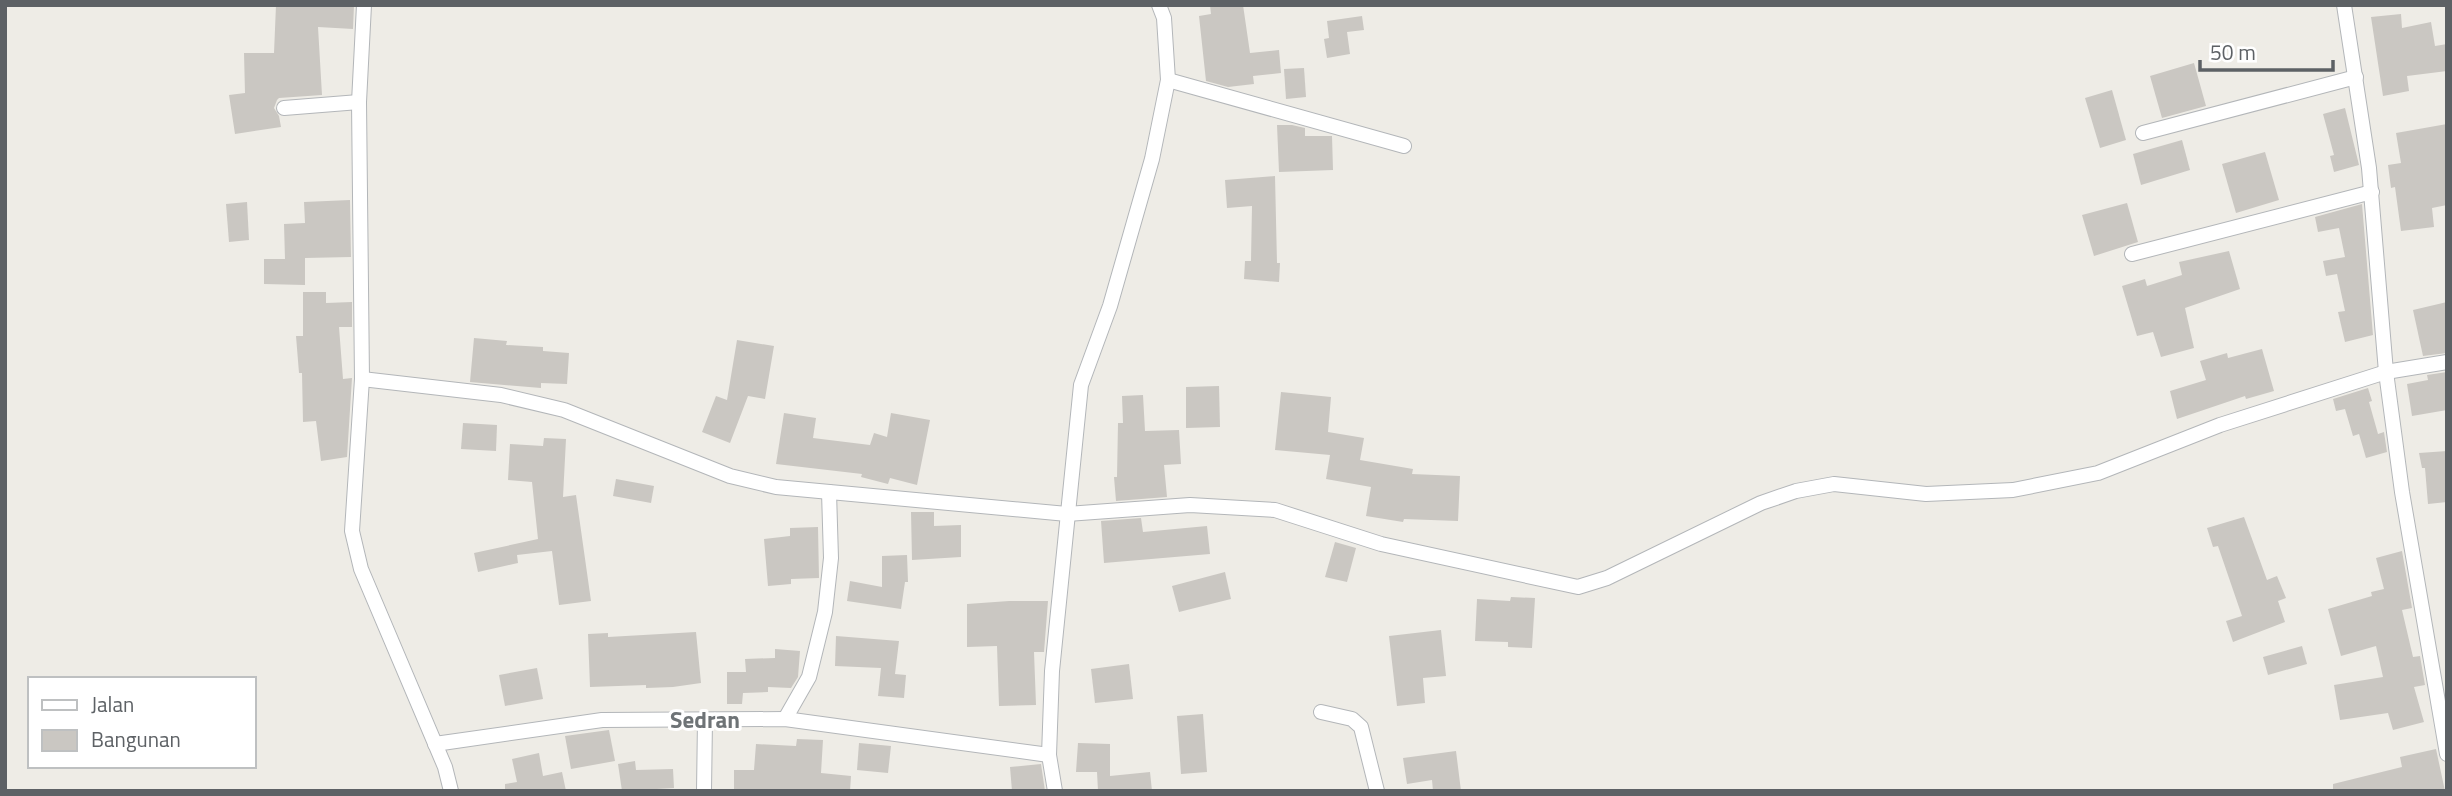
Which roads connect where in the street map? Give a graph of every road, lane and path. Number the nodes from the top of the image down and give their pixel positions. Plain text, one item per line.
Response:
1 (364, 5) edge
2 (1159, 5) edge
3 (2344, 5) edge
4 (2356, 77) junction
5 (1168, 80) junction
6 (359, 102) junction
7 (284, 108) dead end
8 (2143, 133) dead end
9 (1404, 146) dead end
10 (2372, 192) junction
11 (2132, 254) dead end
12 (2447, 362) edge
13 (2386, 372) junction
14 (362, 379) junction
15 (830, 492) junction
16 (1068, 514) junction
17 (1321, 712) dead end
18 (785, 719) junction
19 (705, 720) junction
20 (435, 744) junction
21 (2447, 754) edge
22 (1049, 755) junction
23 (451, 791) edge
24 (704, 791) edge
25 (1055, 791) edge
26 (1377, 791) edge

1 - 6 street
2 - 5 street
3 - 4 street
4 - 8 street
4 - 10 street
5 - 9 street
5 - 16 street
6 - 7 street
6 - 14 street
10 - 11 street
10 - 13 street
12 - 13 street
13 - 16 street
13 - 21 street
14 - 15 street
14 - 20 street
15 - 16 street
15 - 18 street
16 - 22 street
17 - 26 street
18 - 19 street
18 - 22 street
19 - 20 street
19 - 24 street
20 - 23 street
22 - 25 street

